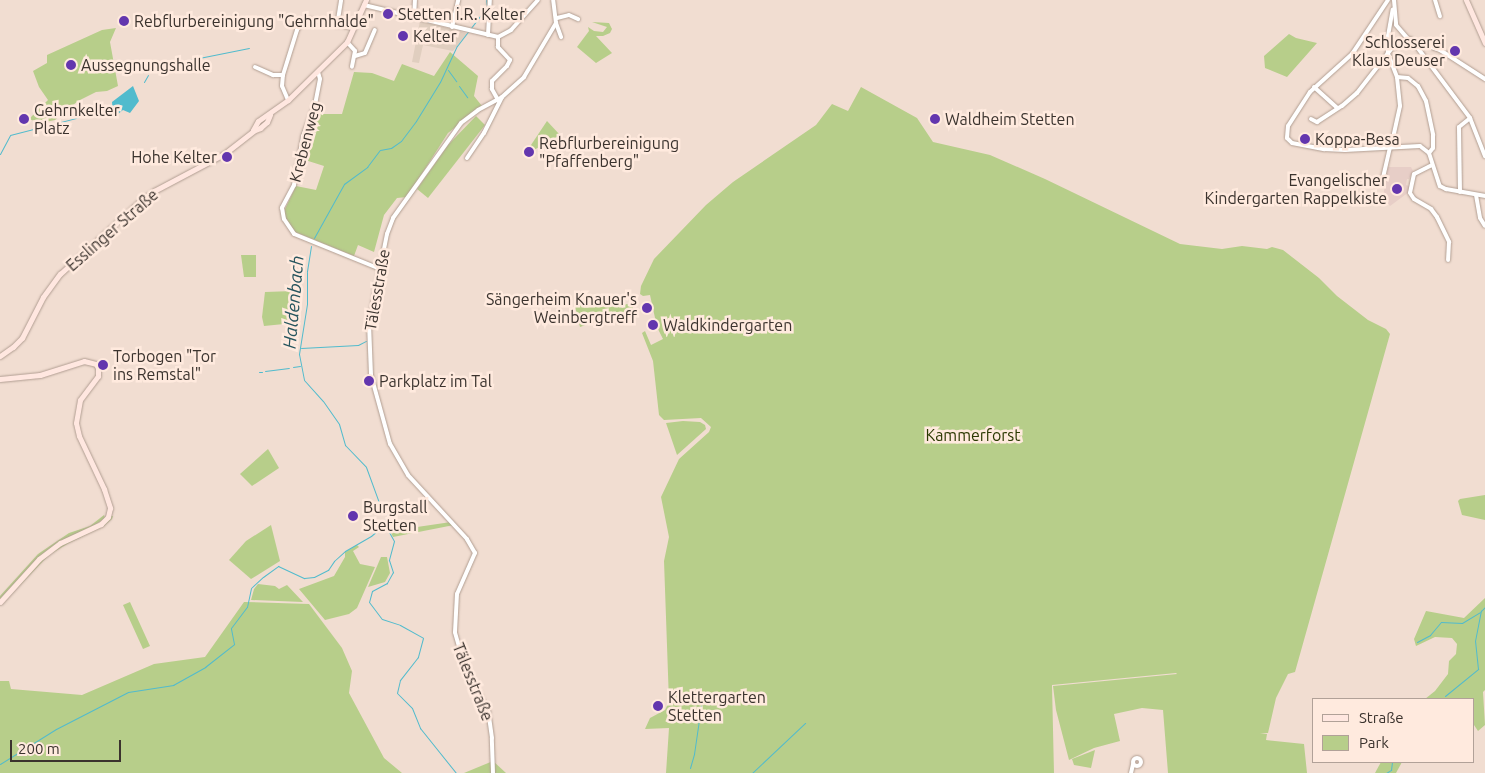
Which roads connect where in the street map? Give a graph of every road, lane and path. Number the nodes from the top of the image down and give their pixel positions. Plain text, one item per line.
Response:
1 (341, 0) edge
2 (416, 0) edge
3 (458, 0) edge
4 (490, 0) edge
5 (538, 0) edge
6 (553, 0) edge
7 (1394, 0) edge
8 (1435, 0) edge
9 (1466, 0) edge
10 (365, 2) edge
11 (1387, 2) edge
12 (1393, 9) junction
13 (1440, 16) dead end
14 (414, 18) junction
15 (578, 19) dead end
16 (557, 20) junction
17 (337, 26) junction
18 (452, 27) junction
19 (354, 28) junction
20 (375, 30) dead end
21 (488, 35) junction
22 (498, 37) junction
23 (561, 37) dead end
24 (1410, 39) junction
25 (347, 42) junction
26 (1485, 44) edge
27 (1388, 53) junction
28 (355, 56) junction
29 (255, 67) dead end
30 (352, 67) dead end
31 (318, 72) junction
32 (283, 75) junction
33 (1397, 77) junction
34 (1485, 78) edge
35 (1314, 87) junction
36 (500, 98) junction
37 (288, 100) junction
38 (1337, 108) junction
39 (1470, 118) junction
40 (1311, 119) dead end
41 (1391, 147) junction
42 (1429, 153) junction
43 (1485, 156) edge
44 (467, 158) dead end
45 (1432, 165) junction
46 (1382, 182) dead end
47 (1460, 192) junction
48 (1476, 195) junction
49 (1485, 196) edge
50 (1485, 226) edge
51 (1448, 260) dead end
52 (380, 269) junction
53 (0, 356) edge
54 (0, 379) edge
55 (0, 602) edge
56 (1133, 764) dead end
57 (493, 773) edge
58 (1131, 773) edge

1 - 17 street
2 - 14 street
3 - 18 street
4 - 21 street
5 - 22 street
6 - 16 street
7 - 12 street
8 - 13 street
9 - 26 main road
10 - 14 street
10 - 19 main road, Esslinger Straße
11 - 35 street
12 - 24 street
12 - 27 street
14 - 18 street
15 - 16 street
16 - 23 street
16 - 36 street
17 - 19 street
17 - 32 street
18 - 21 street
19 - 25 main road, Esslinger Straße
20 - 28 street
21 - 22 street
22 - 36 street
24 - 27 street
24 - 34 street
24 - 39 street
25 - 28 street
25 - 31 main road, Esslinger Straße
27 - 33 street
27 - 38 street
28 - 30 street
29 - 32 street
31 - 37 main road, Esslinger Straße
31 - 52 street, Krebenweg
32 - 37 street
33 - 41 street
33 - 42 street
35 - 38 street
35 - 41 street
36 - 44 street
36 - 52 street, Tälesstraße
37 - 53 main road, Esslinger Straße
38 - 40 street
39 - 43 street
39 - 47 street
41 - 42 street
41 - 46 street
42 - 45 street
45 - 47 street
45 - 51 street
47 - 48 street
48 - 49 street
48 - 50 street
52 - 57 street, Tälesstraße
54 - 55 main road
56 - 58 street

